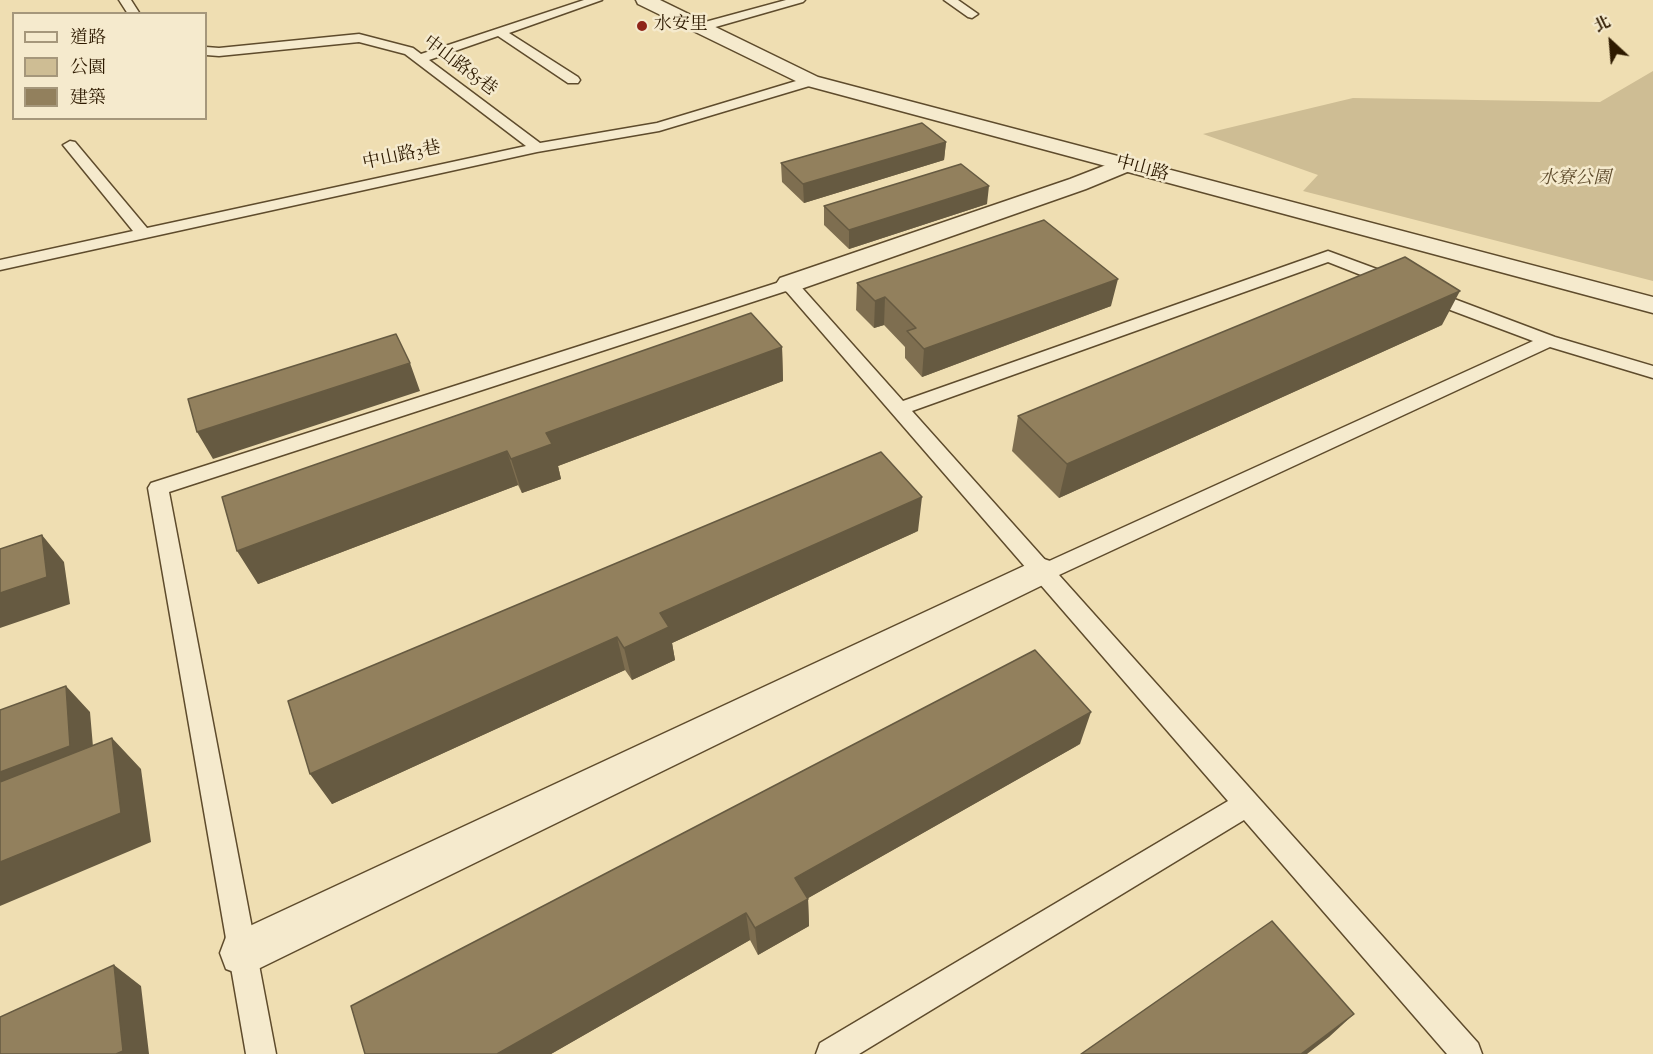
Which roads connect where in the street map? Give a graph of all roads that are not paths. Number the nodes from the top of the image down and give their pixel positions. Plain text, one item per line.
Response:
1 (596, 0) edge
2 (645, 0) edge
3 (799, 0) edge
4 (950, 0) edge
5 (972, 14) dead end
6 (698, 28) junction
7 (500, 32) junction
8 (207, 51) edge
9 (418, 59) junction
10 (573, 80) dead end
11 (811, 81) junction
12 (70, 145) dead end
13 (537, 148) junction
14 (1124, 165) junction
15 (143, 234) junction
16 (0, 265) edge
17 (789, 284) junction
18 (1653, 305) edge
19 (1549, 341) junction
20 (1653, 372) edge
21 (899, 409) junction
22 (1042, 572) junction
23 (1247, 804) junction
24 (242, 952) junction
25 (261, 1054) edge
26 (831, 1054) edge
27 (1467, 1054) edge

1 - 7 lane
2 - 6 street, 中山路
3 - 6 lane
4 - 5 lane
6 - 11 street, 中山路
7 - 9 lane
7 - 10 lane
8 - 9 lane, 中山路85巷
9 - 13 lane, 中山路85巷
11 - 13 lane, 中山路3巷
11 - 14 street, 中山路
12 - 15 lane
13 - 15 lane, 中山路3巷
14 - 17 street
14 - 18 street, 中山路
15 - 16 lane, 中山路3巷
17 - 21 lane
17 - 24 lane
19 - 20 lane
19 - 21 lane
19 - 22 lane
21 - 22 lane
22 - 23 lane
22 - 24 street
23 - 26 lane
23 - 27 lane
24 - 25 lane

